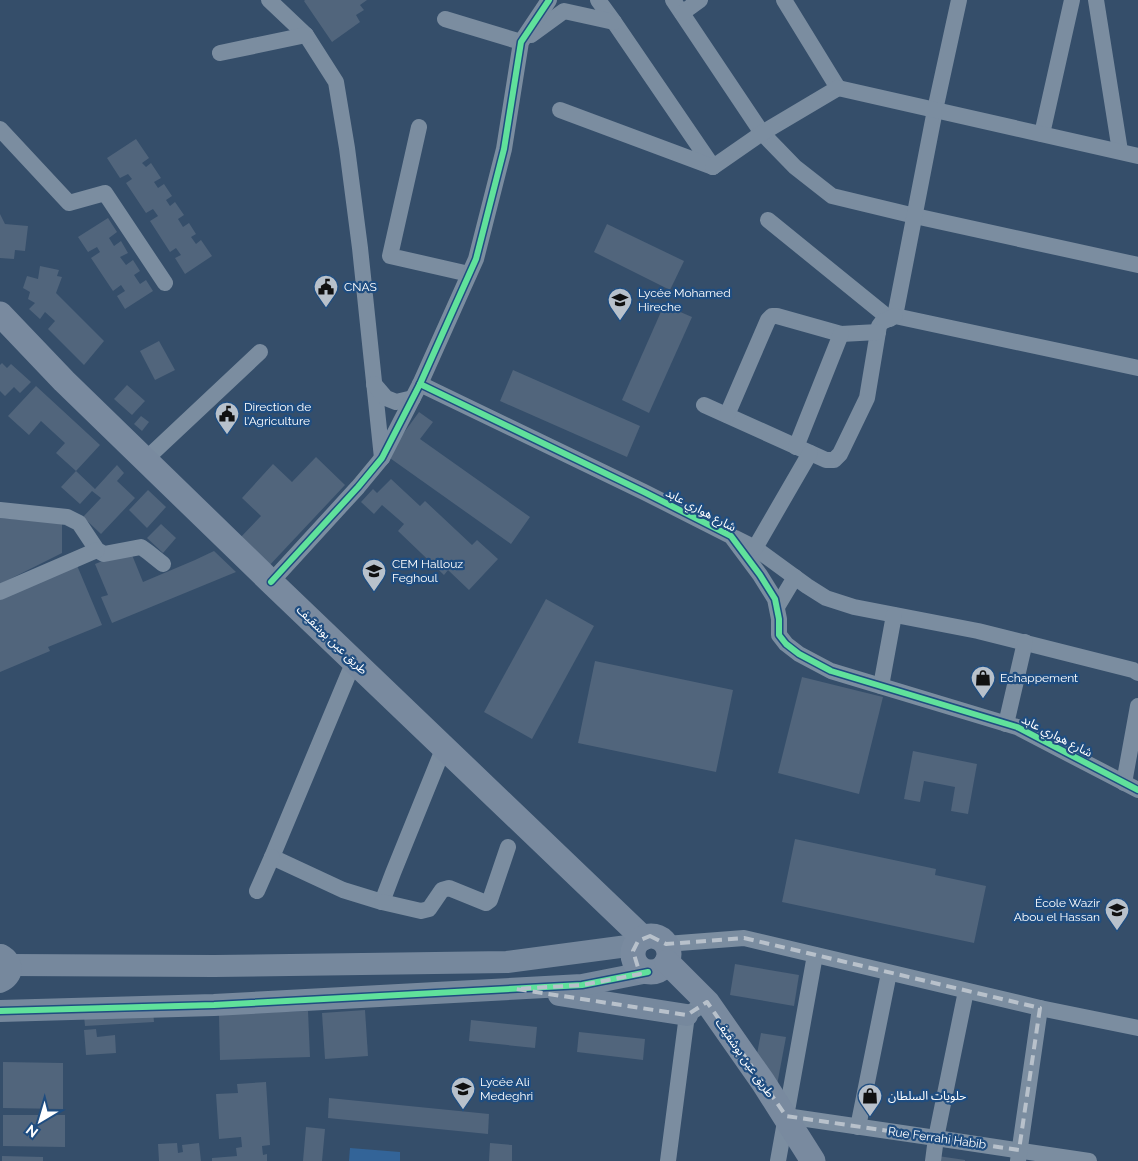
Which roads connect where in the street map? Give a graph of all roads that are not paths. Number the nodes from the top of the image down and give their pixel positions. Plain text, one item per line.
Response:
1 (269, 0) edge
2 (538, 0) edge
3 (549, 0) edge
4 (598, 0) edge
5 (700, 0) edge
6 (784, 0) edge
7 (959, 0) edge
8 (1072, 0) edge
9 (1096, 0) edge
10 (677, 6) edge
11 (445, 19) dead end
12 (614, 22) junction
13 (306, 35) junction
14 (522, 42) junction
15 (220, 53) dead end
16 (838, 88) junction
17 (560, 110) dead end
18 (935, 110) junction
19 (419, 127) dead end
20 (0, 129) edge
21 (762, 133) junction
22 (1042, 134) junction
23 (1120, 152) junction
24 (1138, 156) edge
25 (713, 167) junction
26 (915, 216) junction
27 (768, 220) dead end
28 (1138, 265) edge
29 (469, 274) junction
30 (165, 283) dead end
31 (0, 314) edge
32 (892, 317) junction
33 (0, 325) edge
34 (878, 332) junction
35 (842, 334) junction
36 (24, 340) junction
37 (260, 352) dead end
38 (1138, 368) edge
39 (374, 384) junction
40 (416, 391) junction
41 (704, 405) dead end
42 (727, 415) junction
43 (803, 450) junction
44 (382, 458) junction
45 (145, 460) junction
46 (0, 510) edge
47 (731, 536) junction
48 (755, 548) junction
49 (97, 550) junction
50 (163, 564) dead end
51 (795, 577) junction
52 (271, 582) junction
53 (0, 592) edge
54 (777, 607) junction
55 (894, 615) junction
56 (1025, 642) junction
57 (354, 661) junction
58 (1138, 673) edge
59 (881, 686) junction
60 (1138, 706) edge
61 (1006, 724) junction
62 (444, 747) junction
63 (1131, 786) edge
64 (508, 848) dead end
65 (272, 857) junction
66 (258, 891) dead end
67 (382, 902) junction
68 (652, 952) junction
69 (815, 955) junction
70 (3, 967) edge
71 (889, 972) junction
72 (516, 989) junction
73 (966, 991) junction
74 (1040, 1008) junction
75 (697, 1009) junction
76 (0, 1011) edge
77 (1138, 1028) edge
78 (786, 1116) junction
79 (858, 1127) junction
80 (936, 1138) junction
81 (1019, 1156) edge
82 (668, 1161) edge
83 (778, 1161) edge
84 (813, 1161) edge
85 (933, 1161) edge
86 (1089, 1161) edge

1 - 13 street
2 - 14 street
3 - 14 street
4 - 12 street
5 - 10 street
6 - 16 street
7 - 18 street
8 - 22 street
9 - 23 street
10 - 21 street
11 - 14 street
12 - 14 street
12 - 25 street
13 - 15 street
13 - 39 street
14 - 29 street
16 - 18 street
16 - 21 street
17 - 25 street
18 - 22 street
18 - 26 street
19 - 29 street
20 - 30 street
21 - 25 street
21 - 26 street
22 - 23 street
23 - 24 street
26 - 28 street
26 - 32 street
27 - 32 street
29 - 40 street
31 - 36 main road
32 - 34 street
32 - 38 street
33 - 36 main road
34 - 35 street
34 - 43 street
35 - 42 street
35 - 43 street
36 - 45 main road, طريق عين بوشقيف
37 - 45 street
39 - 40 street
39 - 44 street
40 - 44 street
40 - 47 street, شارع هواري عابد
41 - 42 street
42 - 43 street
43 - 48 street
44 - 52 street
45 - 52 main road, طريق عين بوشقيف
46 - 49 street
47 - 48 street
47 - 54 street, شارع هواري عابد
48 - 51 street
49 - 50 street
49 - 53 street
51 - 54 street
51 - 55 street
52 - 57 main road, طريق عين بوشقيف
54 - 59 street, شارع هواري عابد
55 - 56 street
55 - 59 street
56 - 58 street
56 - 61 street
57 - 62 main road, طريق عين بوشقيف
57 - 65 street
59 - 61 street, شارع هواري عابد
60 - 63 street
61 - 63 street, شارع هواري عابد
62 - 67 street
62 - 68 main road, طريق عين بوشقيف
64 - 67 street
65 - 66 street
65 - 67 street
68 - 69 street
68 - 70 street
68 - 72 street
68 - 75 main road, طريق عين بوشقيف
69 - 71 street
69 - 78 street
71 - 73 street
71 - 79 street
72 - 75 street
72 - 76 street
73 - 74 street
73 - 80 street
74 - 77 street
74 - 81 street
75 - 78 main road, طريق عين بوشقيف
75 - 82 street
78 - 79 street, Rue Ferrahi Habib
78 - 83 street
78 - 84 main road, طريق عين بوشقيف
79 - 80 street, Rue Ferrahi Habib
80 - 81 street, Rue Ferrahi Habib
80 - 85 street
81 - 86 street, Rue Ferrahi Habib

